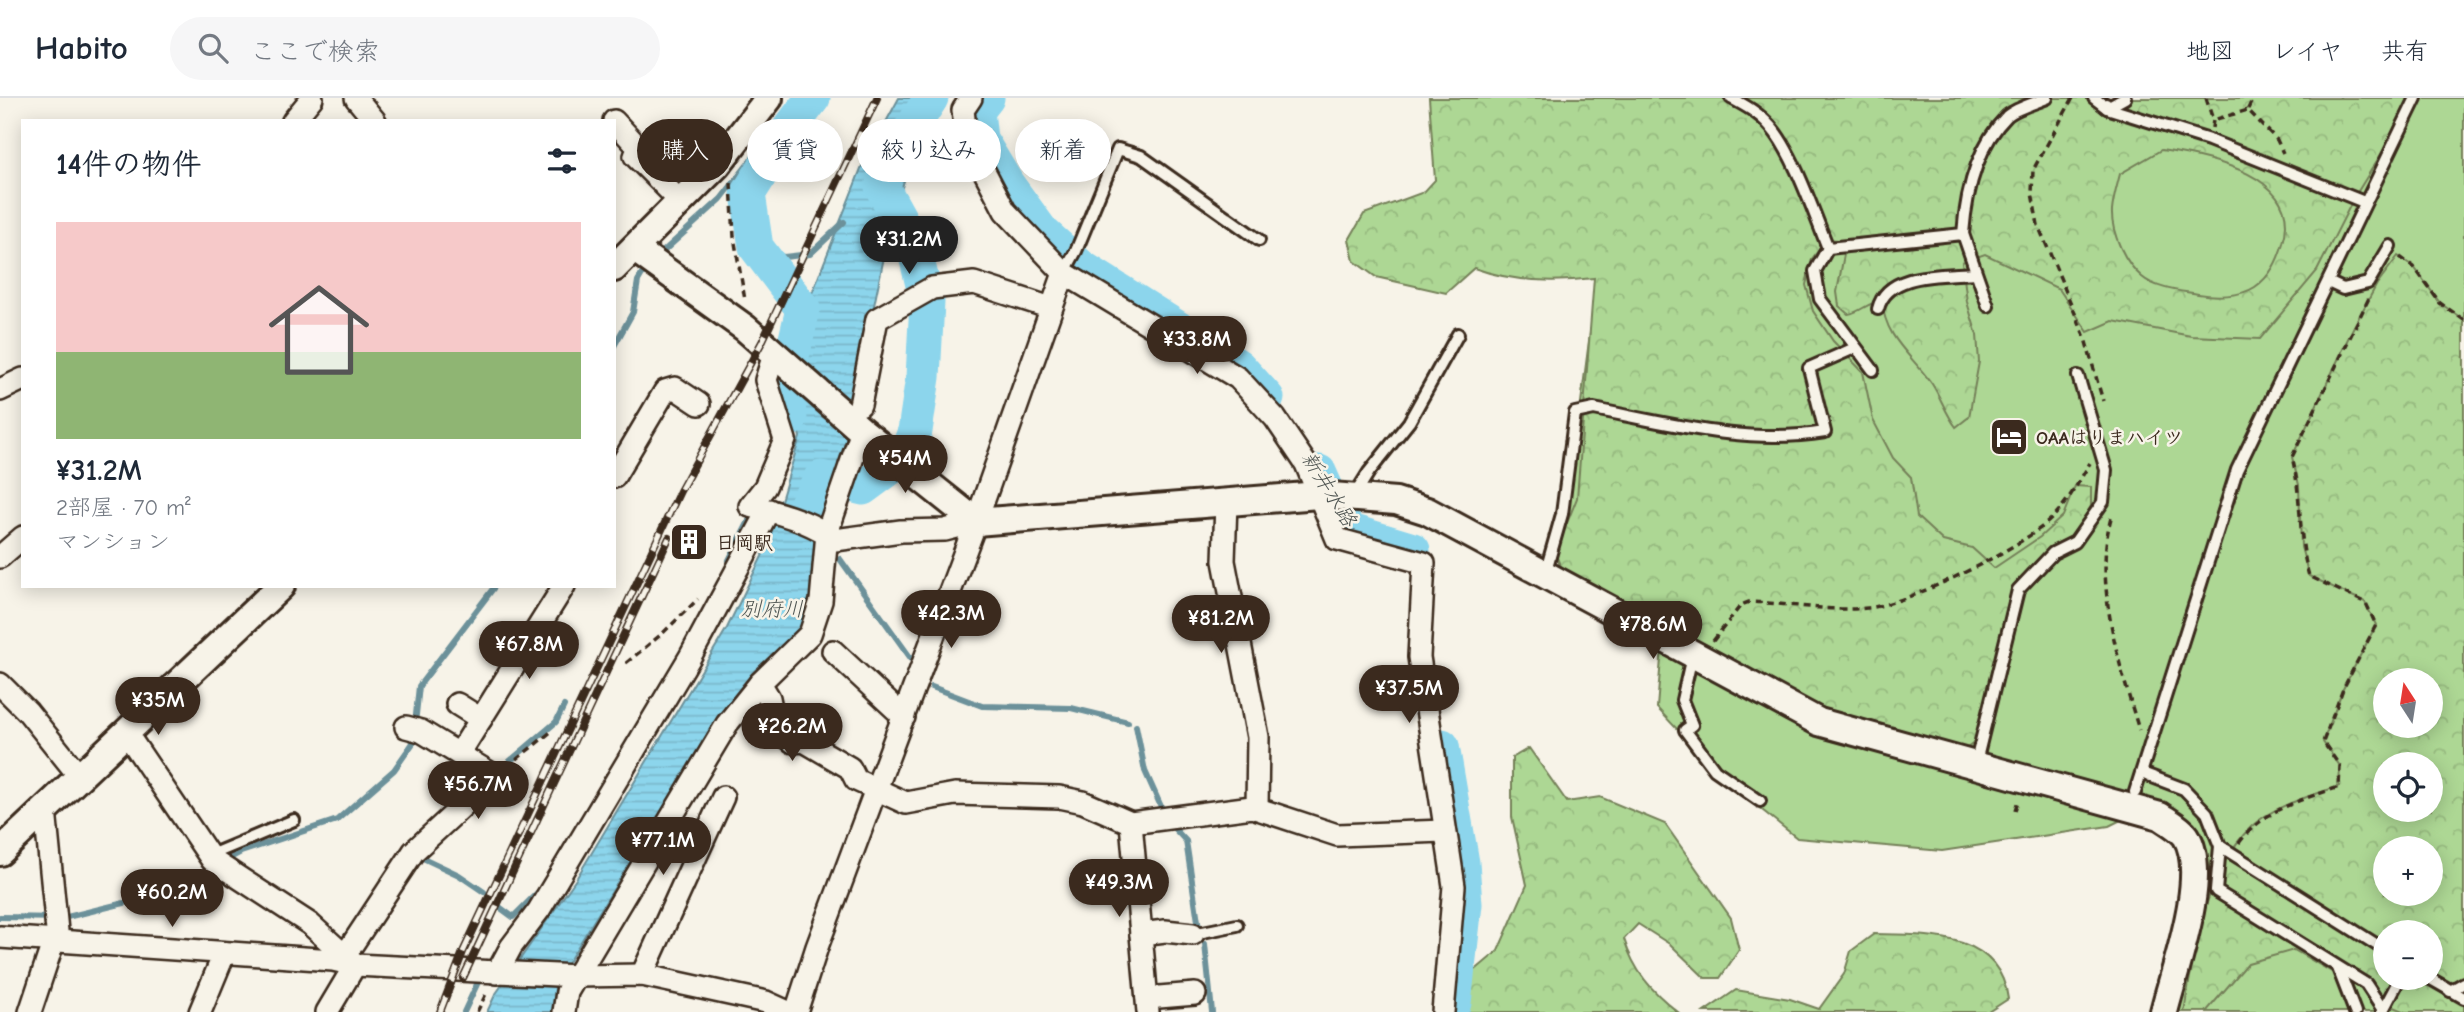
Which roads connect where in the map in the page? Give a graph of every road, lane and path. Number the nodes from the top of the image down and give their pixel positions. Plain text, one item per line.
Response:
1 (312, 98) edge
2 (356, 98) edge
3 (769, 98) edge
4 (971, 98) edge
5 (1731, 98) edge
6 (2047, 98) edge
7 (2094, 98) edge
8 (2124, 98) edge
9 (2206, 98) edge
10 (2253, 98) edge
11 (2416, 98) edge
12 (2106, 103) edge
13 (2248, 110) junction
14 (295, 119) edge
15 (373, 119) edge
16 (2213, 120) junction
17 (616, 123) edge
18 (2209, 140) junction
19 (2283, 169) junction
20 (732, 182) edge
21 (2364, 202) junction
22 (682, 203) junction
23 (1963, 234) junction
24 (1259, 240) dead end
25 (2390, 246) dead end
26 (1828, 248) junction
27 (635, 249) junction
28 (2391, 265) dead end
29 (616, 266) edge
30 (1064, 273) junction
31 (1975, 273) junction
32 (2328, 282) junction
33 (2371, 295) dead end
34 (746, 306) dead end
35 (1988, 306) dead end
36 (1051, 308) junction
37 (1878, 309) dead end
38 (2464, 320) edge
39 (1458, 334) dead end
40 (1850, 350) dead end
41 (774, 354) junction
42 (1873, 370) dead end
43 (2078, 376) dead end
44 (21, 380) edge
45 (0, 390) edge
46 (699, 404) dead end
47 (861, 418) junction
48 (2100, 447) junction
49 (616, 474) edge
50 (1319, 495) junction
51 (1353, 499) junction
52 (1226, 502) junction
53 (769, 510) junction
54 (976, 522) junction
55 (827, 533) junction
56 (21, 539) edge
57 (0, 557) edge
58 (1545, 574) junction
59 (279, 588) edge
60 (563, 588) edge
61 (698, 598) dead end
62 (833, 652) dead end
63 (1695, 658) junction
64 (626, 663) dead end
65 (760, 683) junction
66 (0, 684) edge
67 (457, 704) dead end
68 (904, 717) junction
69 (481, 719) junction
70 (406, 727) dead end
71 (552, 732) dead end
72 (127, 734) junction
73 (459, 754) junction
74 (1975, 766) junction
75 (2142, 772) junction
76 (80, 777) junction
77 (493, 778) junction
78 (877, 790) junction
79 (2135, 792) dead end
80 (723, 797) dead end
81 (1760, 801) dead end
82 (1257, 808) junction
83 (45, 810) junction
84 (294, 821) dead end
85 (1131, 823) junction
86 (1444, 831) junction
87 (2220, 846) junction
88 (2237, 846) dead end
89 (0, 852) edge
90 (214, 861) junction
91 (1237, 925) dead end
92 (1141, 934) junction
93 (1193, 934) joint
94 (56, 936) junction
95 (0, 937) edge
96 (2373, 942) edge
97 (224, 954) junction
98 (347, 961) junction
99 (2338, 968) junction
100 (497, 973) junction
101 (642, 975) junction
102 (577, 976) junction
103 (2464, 984) edge
104 (2443, 987) edge
105 (2394, 990) edge
106 (2450, 991) junction
107 (1195, 994) dead end
108 (2464, 998) edge
109 (1147, 1005) edge
110 (2383, 1011) edge
111 (30, 1012) edge
112 (200, 1012) edge
113 (327, 1012) edge
114 (564, 1012) edge
115 (788, 1012) edge
116 (796, 1012) edge
117 (1443, 1012) edge
118 (2164, 1012) edge
119 (2355, 1012) edge

1 - 14 street
2 - 15 street
3 - 22 street
4 - 30 street
5 - 26 lane
6 - 23 lane
7 - 12 lane
8 - 12 lane
9 - 16 path
10 - 13 path
11 - 21 lane
12 - 18 lane
13 - 16 path
13 - 19 path
16 - 18 path
17 - 22 street
18 - 19 lane
19 - 21 lane
20 - 34 path
21 - 32 lane
22 - 27 street
23 - 26 lane
23 - 31 lane
24 - 30 lane
25 - 32 lane
26 - 42 lane
27 - 29 street
27 - 41 street
28 - 38 path
30 - 36 street
30 - 50 street
31 - 35 lane
31 - 37 lane
32 - 75 lane
33 - 88 path
36 - 47 street
36 - 54 street
39 - 51 lane
40 - 58 lane
41 - 47 street
41 - 53 street
43 - 48 lane
44 - 45 street
46 - 49 street
47 - 54 street
47 - 55 street
48 - 63 path
48 - 74 lane
50 - 51 street
50 - 52 street
50 - 86 street
51 - 58 street
52 - 54 street
52 - 82 street
53 - 55 street
53 - 100 street
54 - 55 street
54 - 68 street
55 - 65 street
56 - 57 street
58 - 63 street
59 - 72 street
60 - 69 street
61 - 64 path
62 - 68 street
63 - 74 street
63 - 81 lane
65 - 78 street
65 - 102 street
66 - 76 street
67 - 69 street
68 - 78 street
69 - 73 street
70 - 73 street
71 - 77 path
72 - 76 street
72 - 90 street
73 - 77 street
74 - 118 street
75 - 79 lane
75 - 87 lane
76 - 83 street
77 - 98 street
78 - 85 street
78 - 116 street
80 - 101 street
82 - 85 street
82 - 86 street
83 - 89 street
83 - 94 street
84 - 90 lane
85 - 92 street
86 - 117 street
87 - 96 lane
87 - 99 lane
90 - 98 street
91 - 93 lane
92 - 93 street
92 - 109 street
94 - 95 street
94 - 97 street
94 - 111 street
97 - 98 street
97 - 112 street
98 - 100 street
98 - 113 street
99 - 110 lane
99 - 119 lane
100 - 102 street
101 - 102 street
101 - 115 street
102 - 114 street
103 - 106 lane
104 - 106 lane
105 - 110 lane
106 - 108 lane
107 - 109 street

